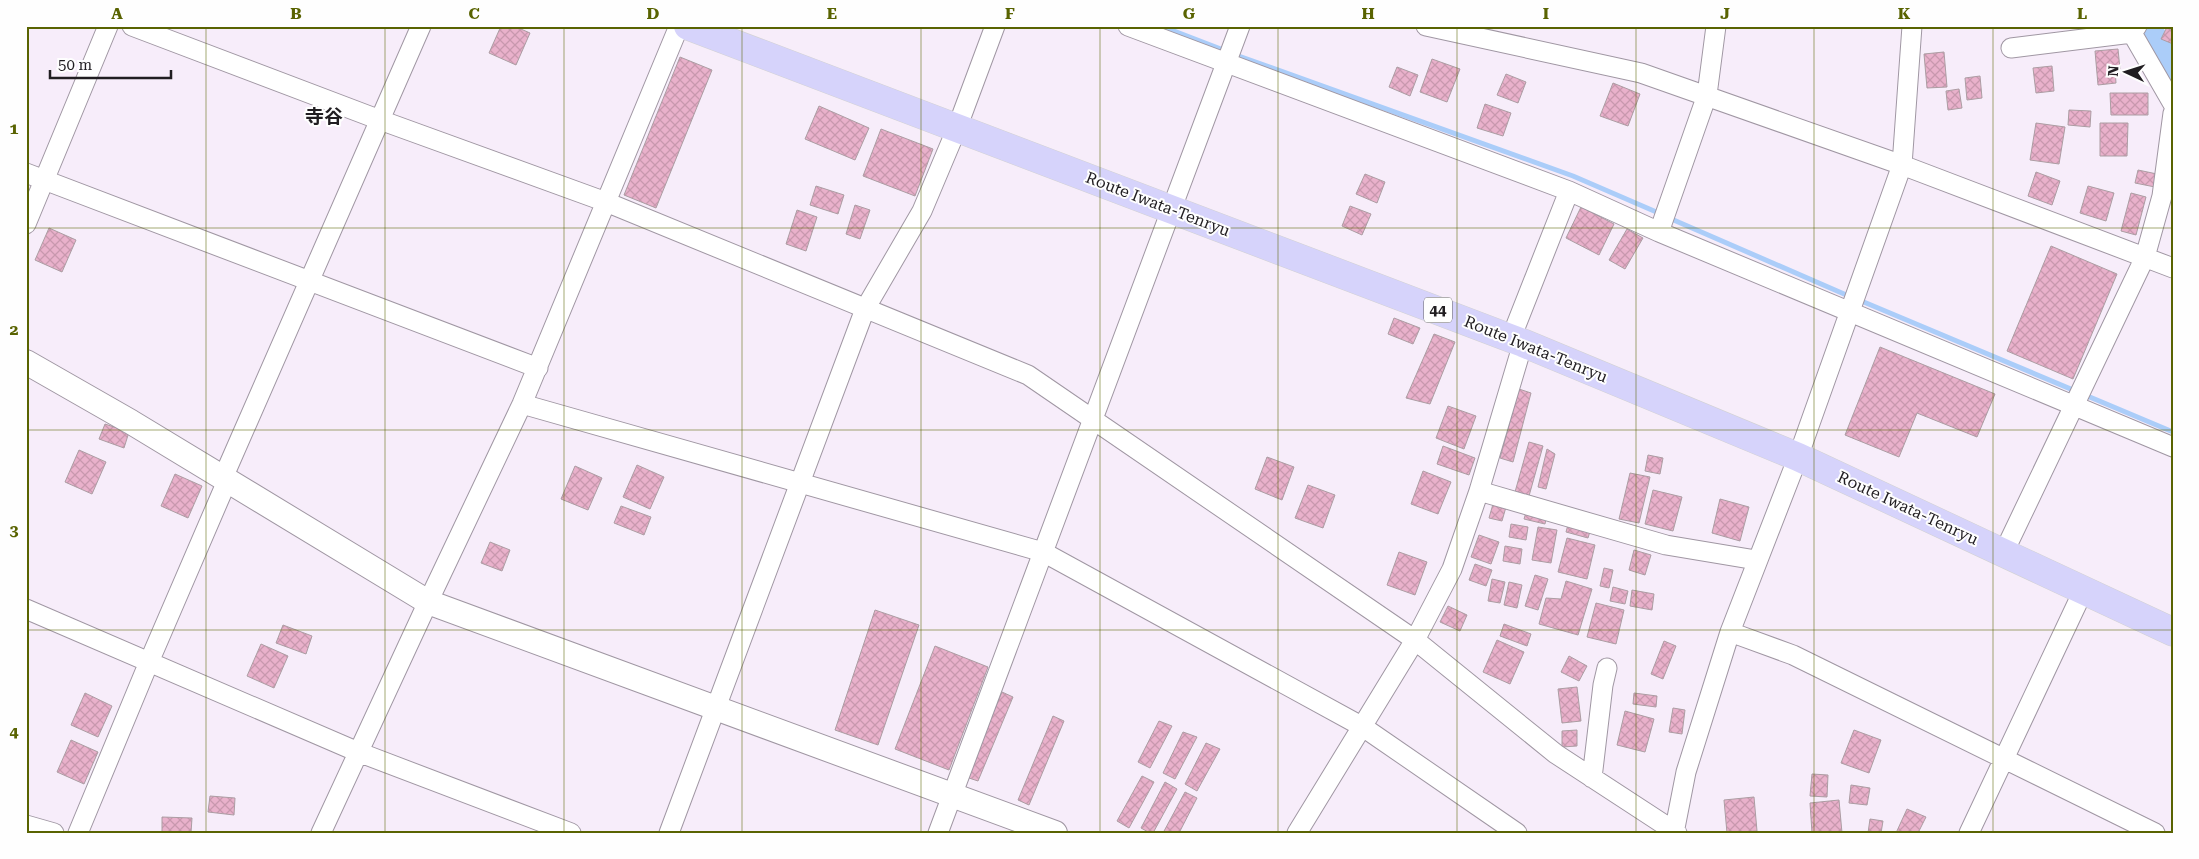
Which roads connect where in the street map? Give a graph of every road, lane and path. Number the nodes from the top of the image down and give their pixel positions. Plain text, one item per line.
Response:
1 (108, 26) edge
2 (132, 26) edge
3 (421, 26) edge
4 (679, 26) edge
5 (688, 26) edge
6 (995, 26) edge
7 (1128, 26) edge
8 (1240, 26) edge
9 (1426, 26) edge
10 (1716, 26) edge
11 (1912, 26) edge
12 (2135, 30) edge
13 (2011, 48) dead end
14 (1226, 63) junction
15 (1707, 95) junction
16 (2173, 104) edge
17 (2173, 113) edge
18 (380, 120) junction
19 (957, 128) junction
20 (1902, 165) junction
21 (26, 173) edge
22 (44, 180) junction
23 (1569, 191) junction
24 (606, 202) junction
25 (1172, 209) junction
26 (26, 224) edge
27 (1659, 232) junction
28 (2145, 257) junction
29 (2173, 268) edge
30 (310, 281) junction
31 (865, 309) junction
32 (1849, 312) junction
33 (1517, 340) junction
34 (26, 362) edge
35 (538, 368) junction
36 (522, 404) junction
37 (2074, 406) junction
38 (1093, 418) junction
39 (2173, 447) edge
40 (1798, 457) junction
41 (225, 480) junction
42 (798, 484) junction
43 (1479, 491) junction
44 (1042, 552) junction
45 (2004, 552) junction
46 (1756, 560) junction
47 (2084, 589) junction
48 (428, 602) junction
49 (26, 609) edge
50 (1730, 632) junction
51 (2173, 632) edge
52 (1415, 640) junction
53 (149, 662) junction
54 (1607, 668) dead end
55 (715, 707) junction
56 (1363, 727) junction
57 (358, 752) junction
58 (2003, 760) junction
59 (1592, 778) junction
60 (952, 794) junction
61 (26, 825) edge
62 (1675, 832) edge
63 (54, 833) edge
64 (78, 833) edge
65 (321, 833) edge
66 (571, 833) edge
67 (669, 833) edge
68 (938, 833) edge
69 (1055, 833) edge
70 (1297, 833) edge
71 (1517, 833) edge
72 (1969, 833) edge
73 (2155, 833) edge

1 - 22 street
2 - 18 street
3 - 18 street
4 - 24 street
5 - 19 main road, Route Iwata-Tenryu / 44
6 - 19 street
7 - 14 street
8 - 14 street
9 - 15 street
10 - 15 street
11 - 20 street
12 - 13 street
12 - 16 street
14 - 23 street
14 - 25 street
15 - 20 street
15 - 27 street
17 - 28 street
18 - 24 street
18 - 30 street
19 - 25 main road, Route Iwata-Tenryu / 44
19 - 31 street
20 - 28 street
20 - 32 street
21 - 22 street
22 - 26 street
22 - 30 street
23 - 27 street
23 - 33 street
24 - 31 street
24 - 35 street
25 - 33 main road, Route Iwata-Tenryu / 44
25 - 38 street
27 - 32 street
28 - 29 street
28 - 37 street
30 - 35 street
30 - 41 street
31 - 38 street
31 - 42 street
32 - 37 street
32 - 40 street
33 - 40 main road, Route Iwata-Tenryu / 44
33 - 43 street
34 - 41 street
35 - 36 street
36 - 42 street
36 - 48 street
37 - 39 street
37 - 45 street
38 - 44 street
38 - 52 street
40 - 45 main road, Route Iwata-Tenryu / 44
40 - 46 street
41 - 48 street
41 - 53 street
42 - 44 street
42 - 55 street
43 - 46 street
43 - 52 street
44 - 56 street
44 - 60 street
45 - 47 main road, Route Iwata-Tenryu / 44
46 - 50 street
47 - 51 main road, Route Iwata-Tenryu / 44
47 - 58 street
48 - 55 street
48 - 57 street
49 - 53 street
50 - 58 street
50 - 62 street
52 - 56 street
52 - 59 street
53 - 57 street
53 - 64 street
54 - 59 street
55 - 60 street
55 - 67 street
56 - 70 street
56 - 71 street
57 - 65 street
57 - 66 street
58 - 72 street
58 - 73 street
59 - 62 street
60 - 68 street
60 - 69 street
61 - 63 street

